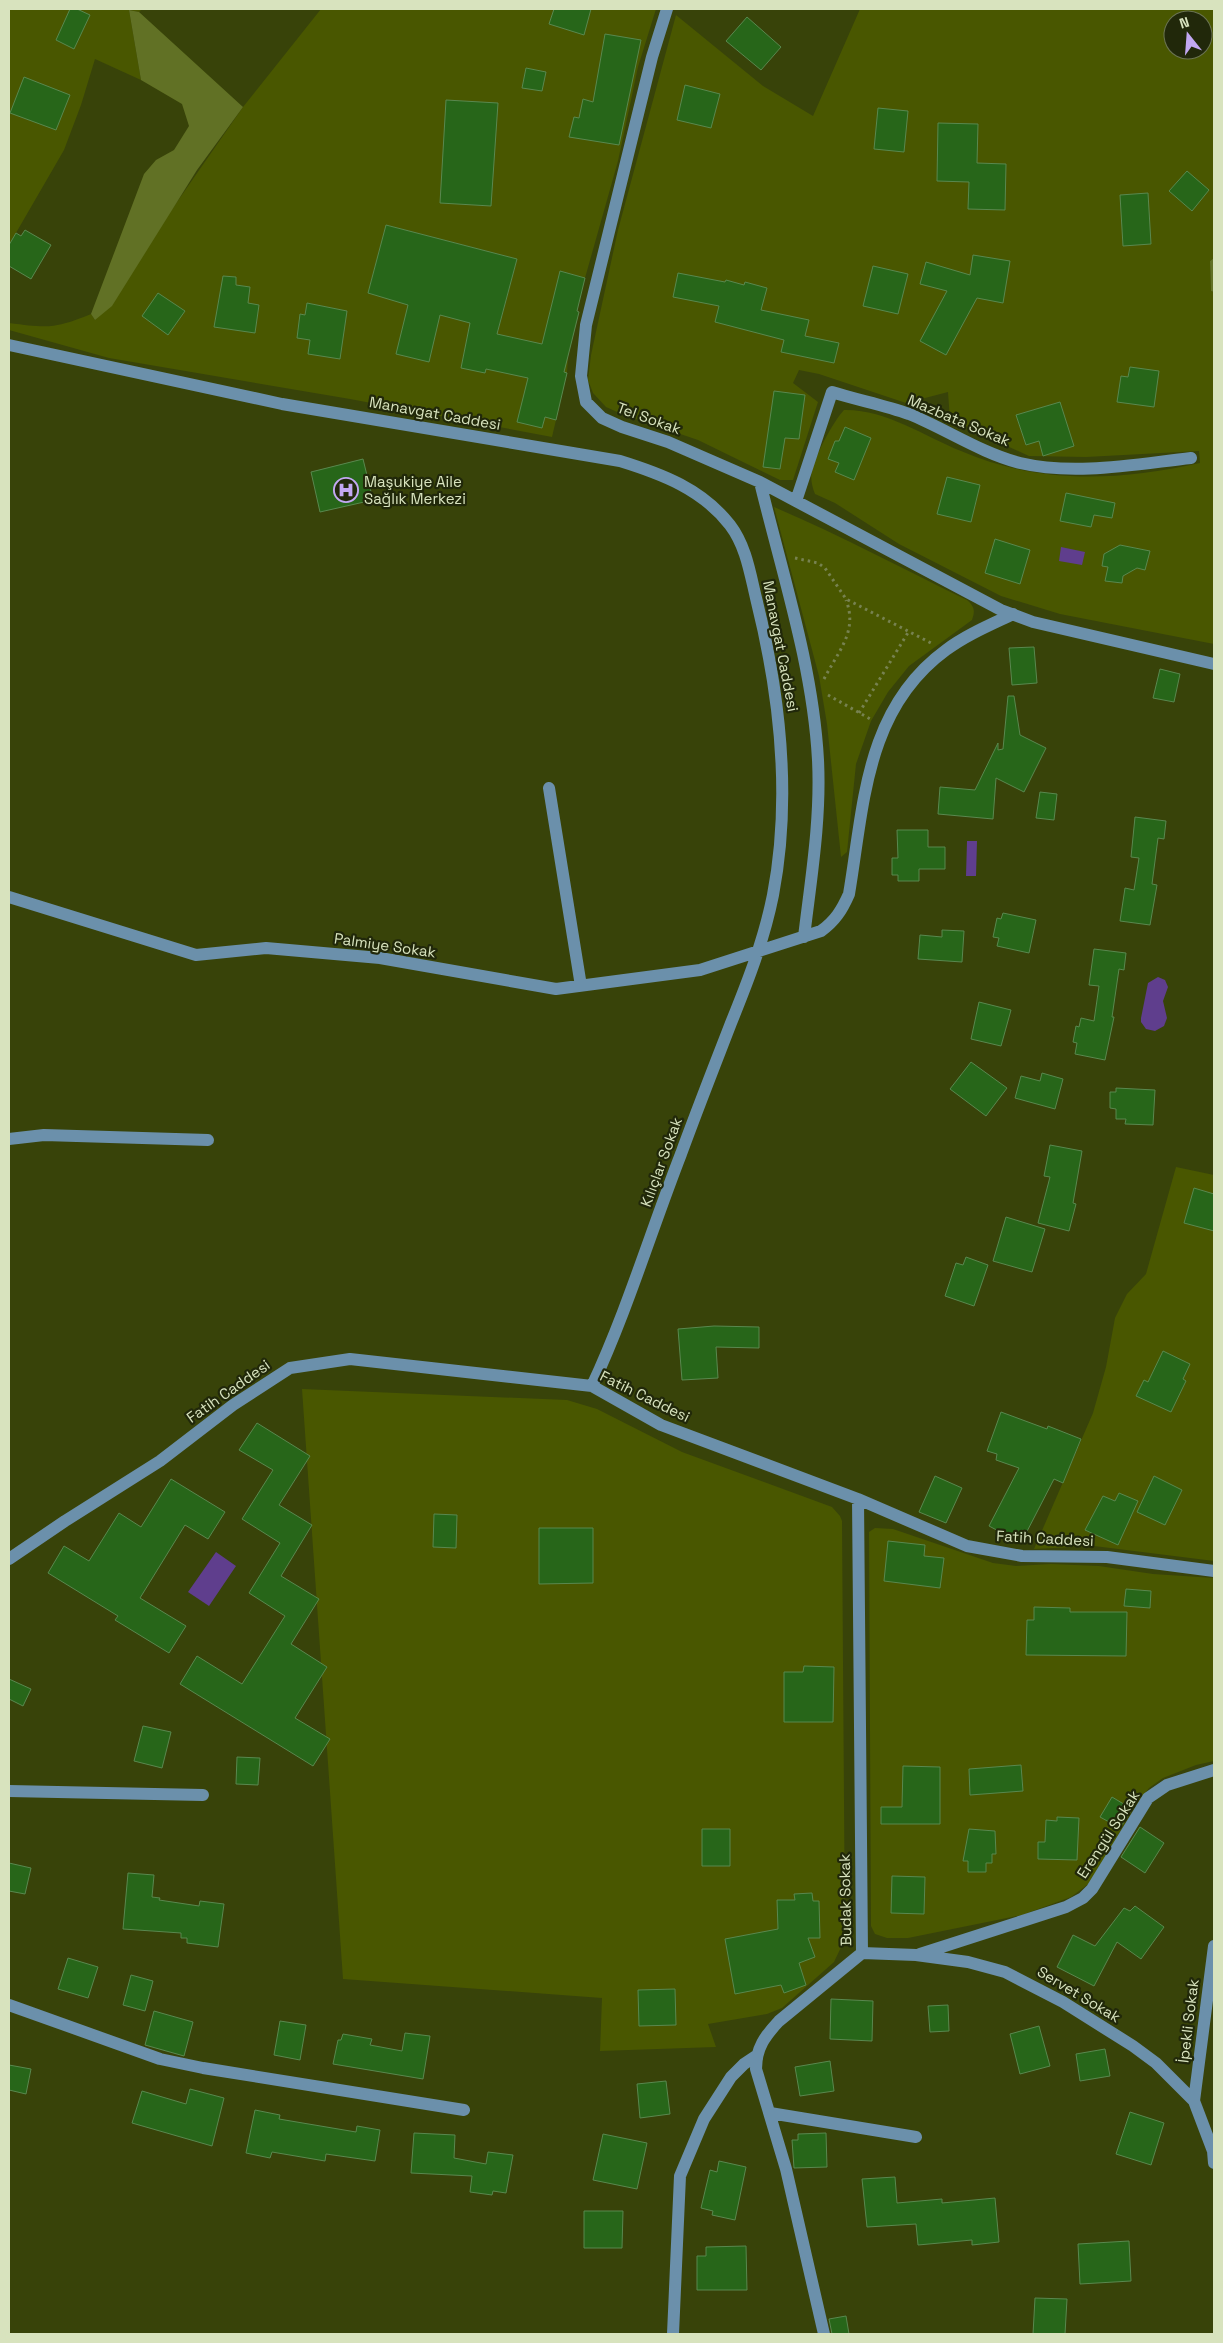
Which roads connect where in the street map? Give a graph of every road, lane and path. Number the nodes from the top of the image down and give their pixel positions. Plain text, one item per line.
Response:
1 (667, 9) edge
2 (9, 345) edge
3 (1190, 458) dead end
4 (760, 482) junction
5 (796, 501) junction
6 (778, 556) junction
7 (846, 599) junction
8 (1013, 614) junction
9 (909, 631) junction
10 (945, 651) junction
11 (1214, 664) edge
12 (822, 682) dead end
13 (825, 693) dead end
14 (859, 713) junction
15 (884, 727) junction
16 (548, 788) dead end
17 (9, 897) edge
18 (804, 937) junction
19 (760, 950) junction
20 (581, 986) junction
21 (9, 1139) edge
22 (208, 1140) dead end
23 (592, 1386) junction
24 (858, 1500) junction
25 (9, 1559) edge
26 (1214, 1571) edge
27 (1214, 1770) edge
28 (9, 1791) edge
29 (203, 1795) dead end
30 (1214, 1946) edge
31 (862, 1953) junction
32 (916, 1955) junction
33 (9, 2006) edge
34 (756, 2056) junction
35 (1194, 2101) junction
36 (464, 2110) dead end
37 (770, 2113) junction
38 (916, 2137) dead end
39 (1214, 2155) edge
40 (673, 2334) edge
41 (824, 2334) edge

1 - 4 street, Tel Sokak
2 - 19 street, Manavgat Caddesi
3 - 5 street, Mazbata Sokak
4 - 5 street, Tel Sokak
4 - 6 street
5 - 8 street, Tel Sokak
6 - 7 path
6 - 18 street
7 - 9 path
7 - 12 path
8 - 10 street
8 - 11 street
9 - 10 path
9 - 14 path
10 - 15 street
13 - 14 path
14 - 15 path
15 - 18 street
16 - 20 street
17 - 20 street, Palmiye Sokak
18 - 19 street
19 - 20 street, Palmiye Sokak
19 - 23 street, Kılıçlar Sokak
21 - 22 street
23 - 24 street, Fatih Caddesi
23 - 25 street, Fatih Caddesi
24 - 26 street, Fatih Caddesi
24 - 31 street, Budak Sokak
27 - 32 street, Erengül Sokak
28 - 29 street
30 - 35 street, İpekli Sokak
31 - 32 street, Servet Sokak
31 - 34 street, Budak Sokak
32 - 35 street, Servet Sokak
33 - 36 street
34 - 37 street
34 - 40 street
35 - 39 street, Servet Sokak
37 - 38 street
37 - 41 street

